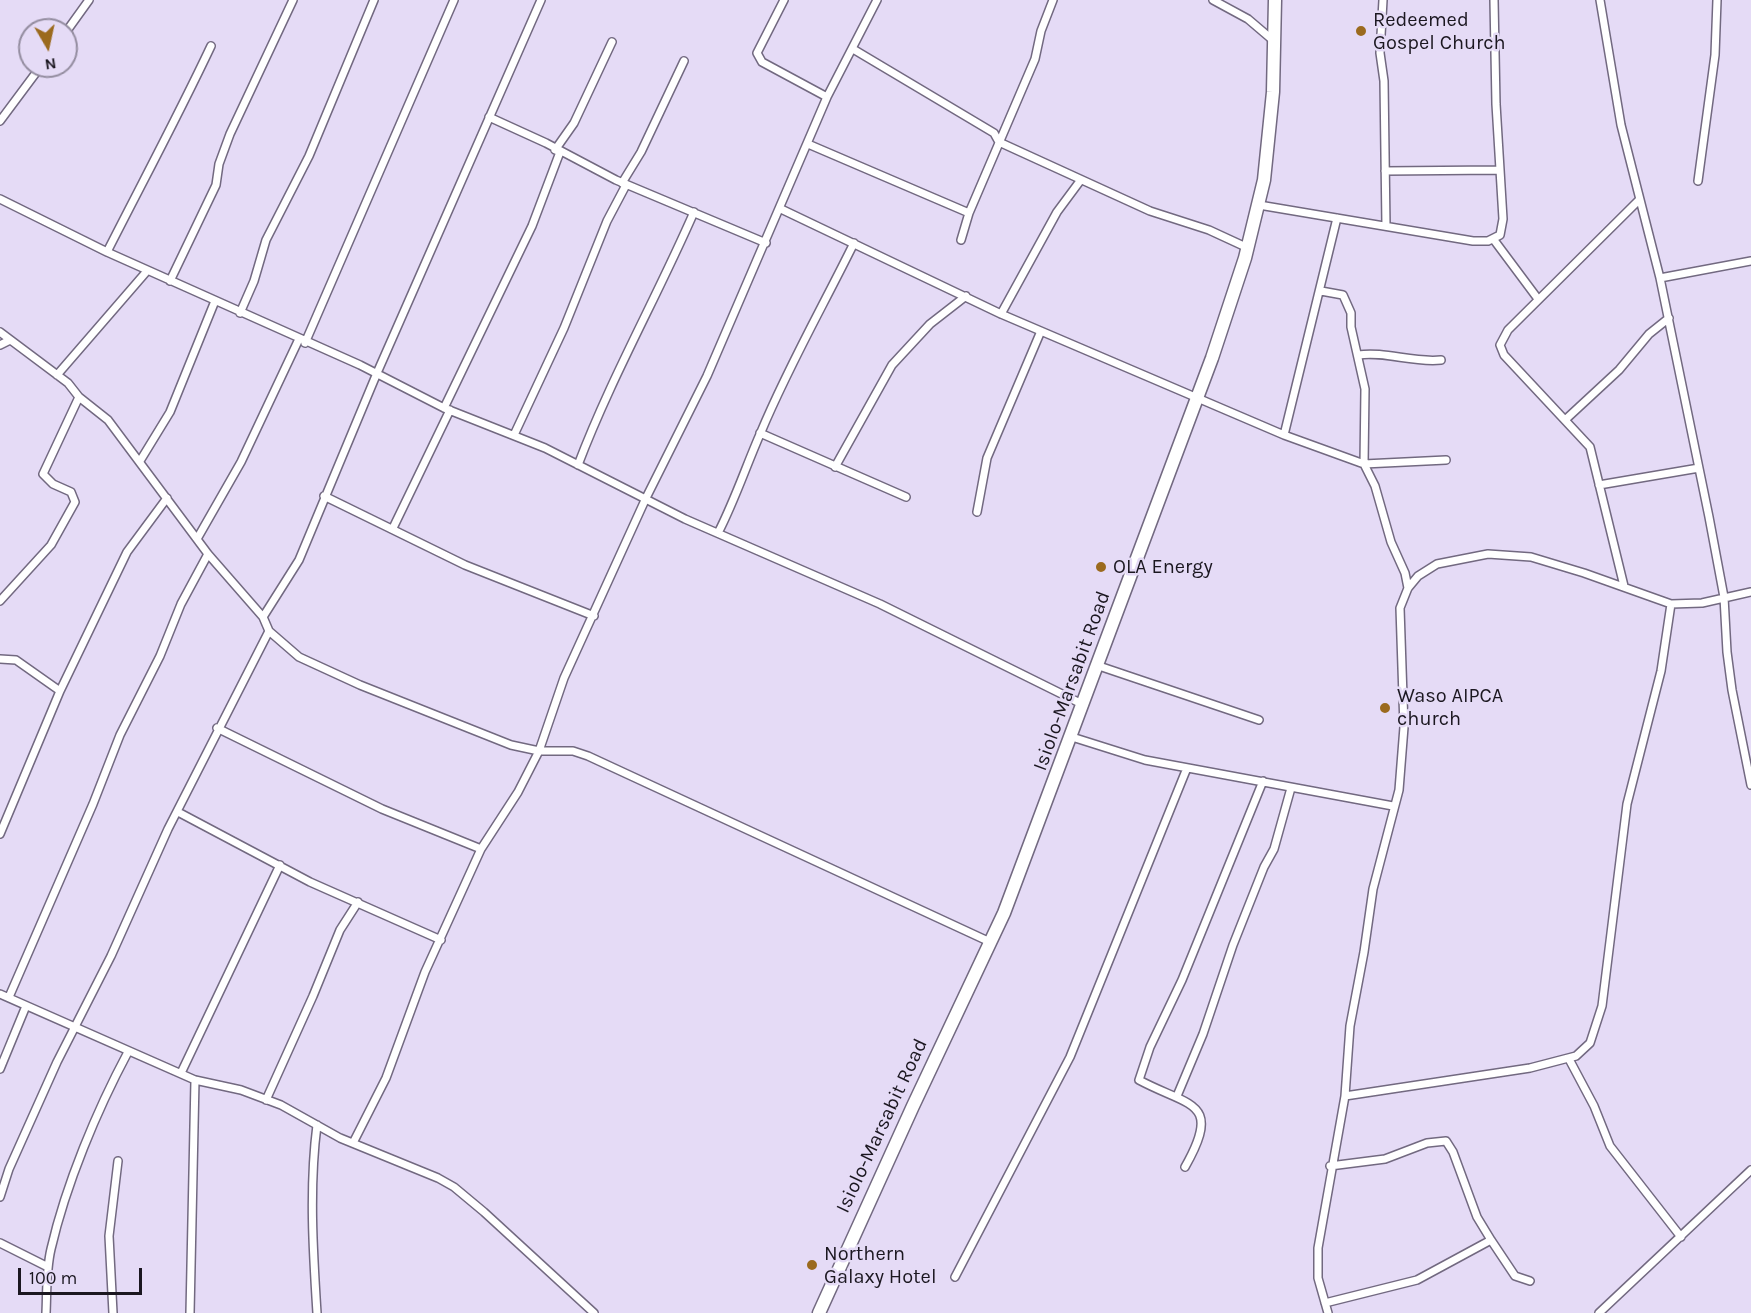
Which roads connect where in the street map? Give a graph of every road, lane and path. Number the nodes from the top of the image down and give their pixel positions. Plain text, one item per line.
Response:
1 (89, 0) edge
2 (293, 0) edge
3 (374, 0) edge
4 (454, 0) edge
5 (541, 0) edge
6 (784, 0) edge
7 (877, 0) edge
8 (1053, 0) edge
9 (1213, 0) edge
10 (1275, 0) edge
11 (1383, 0) edge
12 (1494, 0) edge
13 (1600, 0) edge
14 (1717, 0) edge
15 (76, 18) edge
16 (612, 42) dead end
17 (1275, 42) junction
18 (211, 46) dead end
19 (853, 49) junction
20 (684, 61) dead end
21 (32, 78) edge
22 (827, 97) junction
23 (489, 117) junction
24 (0, 121) edge
25 (999, 142) junction
26 (808, 144) junction
27 (558, 151) junction
28 (1499, 170) junction
29 (1385, 171) junction
30 (1080, 181) junction
31 (1698, 181) dead end
32 (624, 184) junction
33 (0, 199) edge
34 (1639, 200) junction
35 (1259, 205) junction
36 (781, 209) junction
37 (694, 212) junction
38 (969, 213) junction
39 (1338, 218) junction
40 (1386, 226) junction
41 (961, 240) dead end
42 (1494, 240) junction
43 (766, 243) junction
44 (854, 243) junction
45 (1248, 248) junction
46 (107, 252) junction
47 (1751, 261) edge
48 (147, 271) junction
49 (1660, 278) junction
50 (170, 281) junction
51 (1322, 291) junction
52 (966, 296) junction
53 (1538, 299) junction
54 (215, 301) junction
55 (240, 313) junction
56 (1000, 314) junction
57 (1669, 318) junction
58 (1041, 331) junction
59 (0, 332) edge
60 (10, 340) junction
61 (302, 341) junction
62 (0, 345) edge
63 (1358, 355) junction
64 (1441, 360) dead end
65 (377, 373) junction
66 (57, 375) junction
67 (79, 397) junction
68 (1197, 399) junction
69 (447, 409) junction
70 (1565, 420) junction
71 (760, 433) junction
72 (514, 435) junction
73 (1284, 435) junction
74 (1446, 460) dead end
75 (140, 461) junction
76 (1364, 464) junction
77 (578, 465) junction
78 (835, 467) junction
79 (1699, 468) junction
80 (1599, 485) junction
81 (324, 496) junction
82 (906, 496) dead end
83 (167, 498) junction
84 (646, 498) junction
85 (977, 513) dead end
86 (393, 528) junction
87 (718, 533) junction
88 (197, 539) junction
89 (208, 554) junction
90 (1624, 586) junction
91 (1408, 588) junction
92 (1751, 592) edge
93 (1724, 597) junction
94 (0, 601) edge
95 (1671, 604) junction
96 (594, 616) junction
97 (263, 617) junction
98 (269, 631) junction
99 (0, 659) edge
100 (1096, 665) junction
101 (60, 692) junction
102 (1084, 705) junction
103 (1258, 720) dead end
104 (217, 728) junction
105 (1072, 737) junction
106 (539, 751) junction
107 (1187, 768) junction
108 (1263, 781) junction
109 (1751, 785) edge
110 (1291, 788) junction
111 (1393, 806) junction
112 (178, 812) junction
113 (0, 834) edge
114 (481, 849) junction
115 (280, 865) junction
116 (358, 902) junction
117 (441, 939) junction
118 (990, 942) junction
119 (0, 994) edge
120 (9, 997) junction
121 (26, 1006) junction
122 (76, 1027) junction
123 (128, 1052) junction
124 (1569, 1059) junction
125 (0, 1069) edge
126 (181, 1073) junction
127 (195, 1080) junction
128 (1177, 1096) junction
129 (1345, 1096) junction
130 (266, 1100) junction
131 (317, 1125) junction
132 (353, 1143) junction
133 (118, 1161) dead end
134 (1330, 1166) junction
135 (1185, 1167) dead end
136 (1751, 1170) edge
137 (0, 1197) edge
138 (1681, 1237) junction
139 (1491, 1240) junction
140 (0, 1243) edge
141 (48, 1267) junction
142 (955, 1277) dead end
143 (1530, 1281) dead end
144 (1610, 1303) junction
145 (1325, 1304) junction
146 (46, 1313) edge
147 (113, 1313) edge
148 (190, 1313) edge
149 (317, 1313) edge
150 (594, 1313) edge
151 (819, 1313) edge
152 (1328, 1313) edge
153 (1599, 1313) edge
154 (1613, 1313) edge

1 - 15 street
2 - 50 street
3 - 55 street
4 - 61 street
5 - 23 street
6 - 22 street
7 - 19 street
8 - 25 street
9 - 17 street
10 - 17 highway, Isiolo-Marsabit Road
11 - 29 street
12 - 28 street
13 - 34 street
14 - 31 street
16 - 27 street
17 - 35 highway, Isiolo-Marsabit Road
18 - 46 street
19 - 22 street
19 - 25 street
20 - 32 street
21 - 24 street
22 - 26 street
23 - 27 street
23 - 65 street
25 - 30 street
25 - 38 street
26 - 36 street
26 - 38 street
27 - 32 street
27 - 69 street
28 - 29 street
28 - 42 street
29 - 40 street
30 - 45 street
30 - 56 street
32 - 37 street
32 - 72 street
33 - 46 street
34 - 49 street
34 - 53 street
35 - 39 street
35 - 45 highway, Isiolo-Marsabit Road
36 - 43 street
36 - 44 street
37 - 43 street
37 - 77 street
38 - 41 street
39 - 40 street
39 - 51 street
40 - 42 street
42 - 53 street
43 - 84 street
44 - 52 street
44 - 71 street
45 - 68 highway, Isiolo-Marsabit Road
46 - 48 street
47 - 49 street
48 - 50 street
48 - 66 street
49 - 57 street
50 - 54 street
51 - 63 street
51 - 73 street
52 - 56 street
52 - 78 street
53 - 70 street
54 - 55 street
54 - 75 street
55 - 61 street
56 - 58 street
57 - 70 street
57 - 79 street
58 - 68 street
58 - 85 street
59 - 60 street
60 - 62 street
60 - 66 street
61 - 65 street
61 - 88 street
63 - 64 street
63 - 76 street
65 - 69 street
65 - 81 street
66 - 67 street
67 - 75 street
67 - 94 street
68 - 73 street
68 - 100 highway, Isiolo-Marsabit Road
69 - 72 street
69 - 86 street
70 - 80 street
71 - 78 street
71 - 87 street
72 - 77 street
73 - 76 street
74 - 76 street
75 - 83 street
76 - 91 street
77 - 84 street
78 - 82 street
79 - 80 street
79 - 93 street
80 - 90 street
81 - 86 street
81 - 97 street
83 - 88 street
83 - 101 street
84 - 87 street
84 - 96 street
86 - 96 street
87 - 102 street
88 - 89 street
89 - 97 street
89 - 120 street
90 - 91 street
90 - 95 street
91 - 111 street
92 - 93 street
93 - 95 street
93 - 109 street
95 - 124 street
96 - 106 street
97 - 98 street
98 - 104 street
98 - 106 street
99 - 101 street
100 - 102 highway, Isiolo-Marsabit Road
100 - 103 street
101 - 113 street
102 - 105 highway, Isiolo-Marsabit Road
104 - 112 street
104 - 114 street
105 - 107 street
105 - 118 highway, Isiolo-Marsabit Road
106 - 114 street
106 - 118 street
107 - 108 street
107 - 142 street
108 - 110 street
108 - 128 street
110 - 111 street
110 - 128 street
111 - 129 street
112 - 115 street
112 - 122 street
114 - 117 street
115 - 116 street
115 - 126 street
116 - 117 street
116 - 130 street
117 - 132 street
118 - 151 highway, Isiolo-Marsabit Road
119 - 120 street
120 - 121 street
121 - 122 street
121 - 125 street
122 - 123 street
122 - 137 street
123 - 126 street
123 - 141 street
124 - 129 street
124 - 138 street
126 - 127 street
127 - 130 street
127 - 148 street
128 - 135 street
129 - 134 street
130 - 131 street
131 - 132 street
131 - 149 street
132 - 150 street
133 - 147 street
134 - 139 street
134 - 145 street
136 - 138 street
138 - 144 street
139 - 143 street
139 - 145 street
140 - 141 street
141 - 146 street
144 - 153 street
144 - 154 street
145 - 152 street

